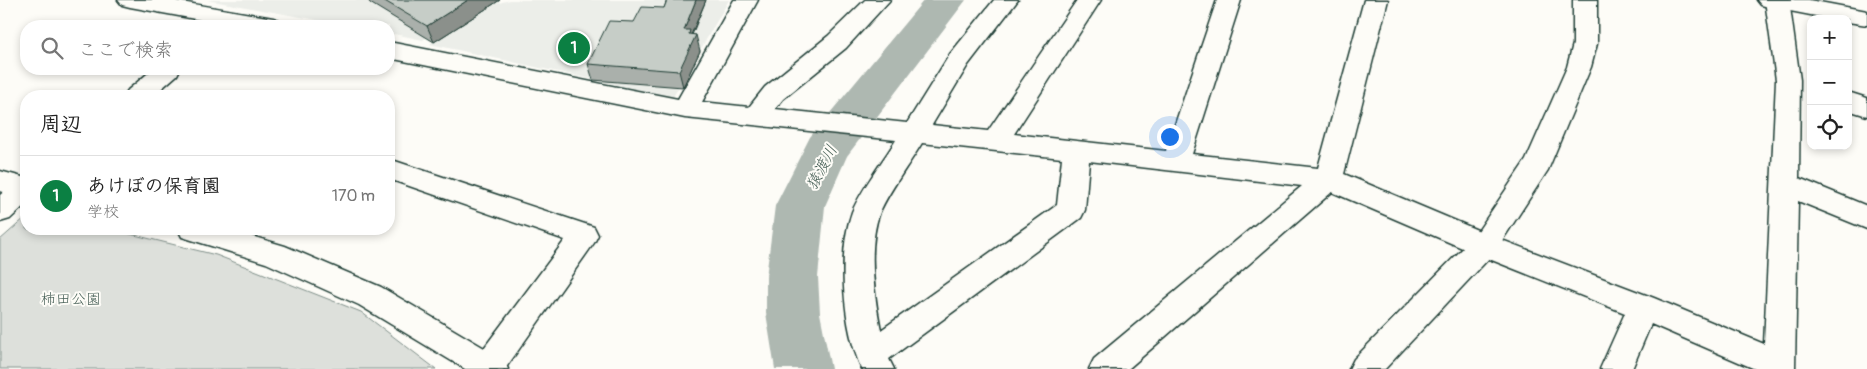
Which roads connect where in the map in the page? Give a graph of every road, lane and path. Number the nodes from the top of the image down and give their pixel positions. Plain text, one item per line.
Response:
1 (130, 0) edge
2 (746, 0) edge
3 (878, 0) edge
4 (1006, 0) edge
5 (1089, 0) edge
6 (1229, 0) edge
7 (1376, 0) edge
8 (1585, 0) edge
9 (1775, 1) edge
10 (1867, 18) edge
11 (212, 20) edge
12 (395, 51) edge
13 (161, 75) edge
14 (1799, 84) edge
15 (144, 90) edge
16 (1852, 102) edge
17 (1867, 108) edge
18 (685, 109) junction
19 (766, 116) junction
20 (906, 131) junction
21 (995, 140) junction
22 (1076, 150) junction
23 (1176, 162) junction
24 (395, 171) edge
25 (1329, 179) junction
26 (0, 181) edge
27 (1786, 184) junction
28 (20, 186) edge
29 (20, 193) edge
30 (0, 211) edge
31 (1867, 218) edge
32 (212, 235) edge
33 (1484, 245) junction
34 (1643, 307) junction
35 (874, 362) edge
36 (1779, 367) edge
37 (491, 368) edge
38 (1105, 369) edge
39 (1365, 369) edge
40 (1616, 369) edge

1 - 11 street
2 - 18 street
3 - 19 street
4 - 20 street
5 - 21 street
6 - 23 street
7 - 25 street
8 - 33 street
9 - 10 street
9 - 14 street
12 - 18 street
13 - 15 street
14 - 27 street
16 - 17 street
18 - 19 street
19 - 20 street
20 - 21 street
20 - 35 street
21 - 22 street
22 - 23 street
22 - 35 street
23 - 25 street
24 - 37 street
25 - 33 street
25 - 38 street
26 - 28 street
27 - 31 street
27 - 36 street
29 - 30 street
32 - 37 street
33 - 34 street
33 - 39 street
34 - 36 street
34 - 40 street

